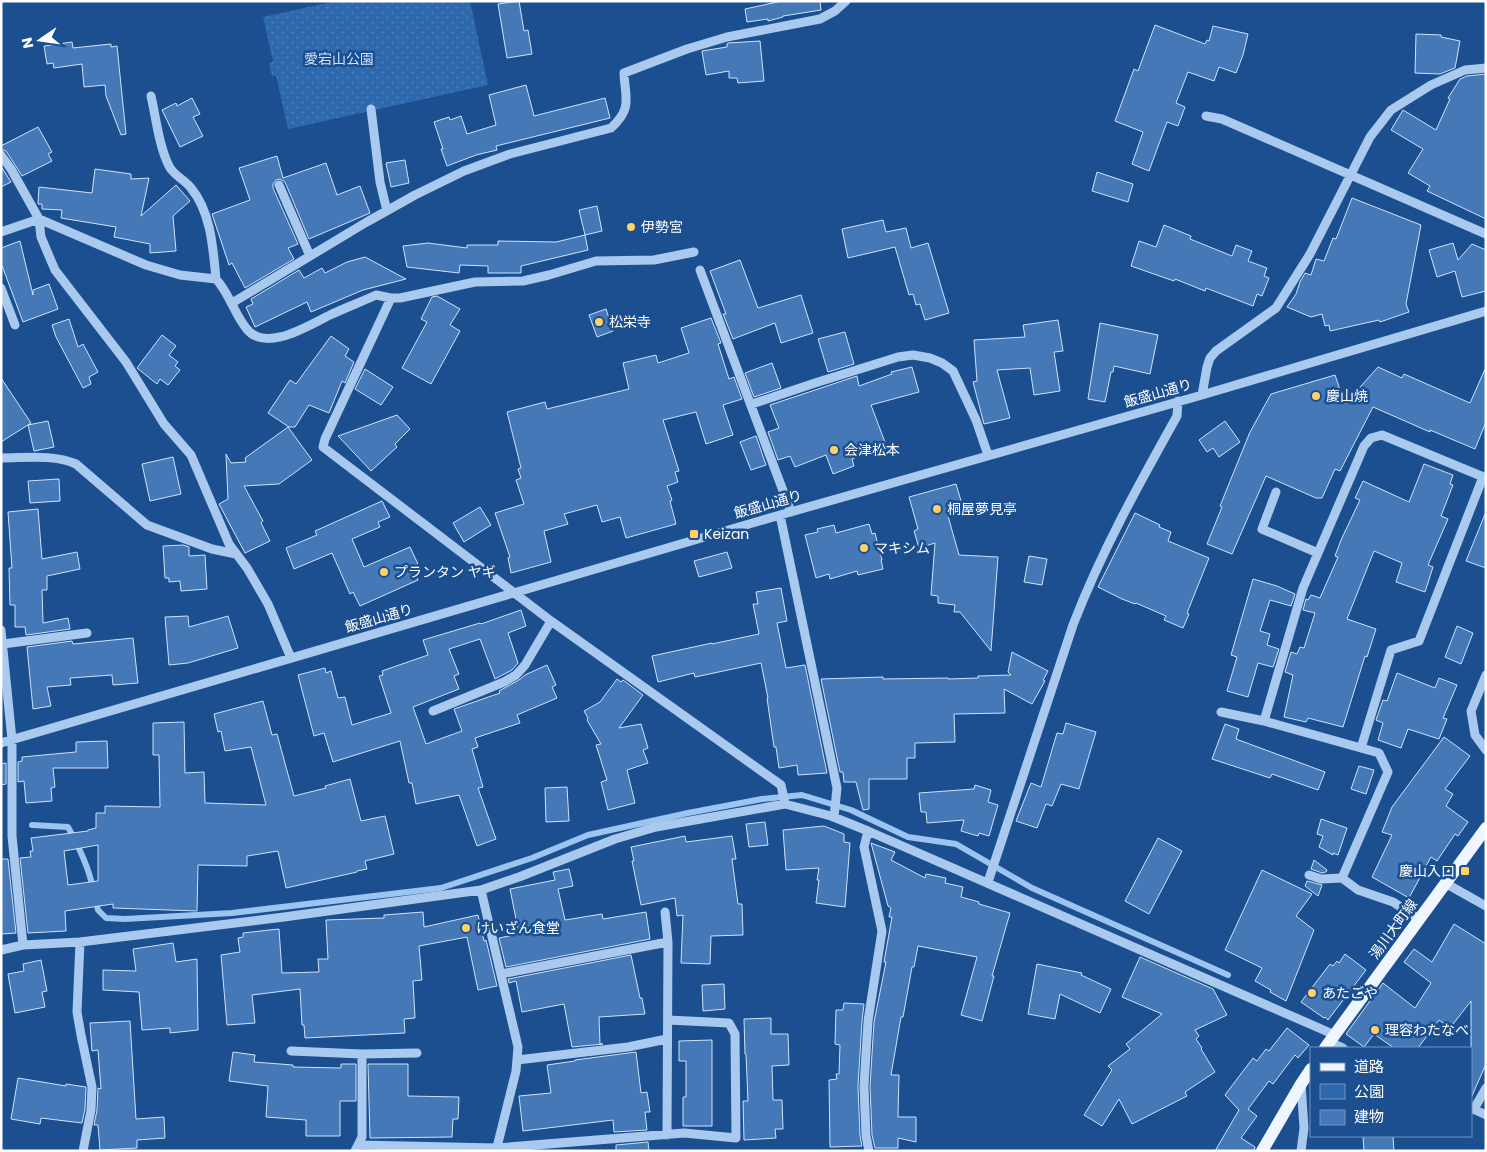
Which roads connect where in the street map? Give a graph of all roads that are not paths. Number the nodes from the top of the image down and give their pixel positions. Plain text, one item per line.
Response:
1 (846, 1) edge
2 (1486, 68) edge
3 (151, 96) dead end
4 (370, 109) dead end
5 (1206, 116) dead end
6 (1, 155) edge
7 (1351, 174) junction
8 (279, 185) dead end
9 (387, 211) junction
10 (39, 219) junction
11 (1, 232) edge
12 (1486, 234) edge
13 (694, 252) dead end
14 (310, 256) junction
15 (700, 270) dead end
16 (216, 279) junction
17 (1, 288) edge
18 (391, 298) junction
19 (232, 303) junction
20 (1486, 312) edge
21 (15, 325) dead end
22 (1202, 394) junction
23 (1178, 401) junction
24 (752, 404) junction
25 (988, 455) junction
26 (1, 458) edge
27 (1485, 477) edge
28 (1276, 492) dead end
29 (791, 512) junction
30 (780, 514) junction
31 (1318, 553) junction
32 (236, 554) junction
33 (514, 593) junction
34 (551, 621) junction
35 (1, 630) edge
36 (87, 633) dead end
37 (3, 644) junction
38 (2, 658) edge
39 (291, 658) junction
40 (1486, 674) edge
41 (433, 711) dead end
42 (1221, 712) dead end
43 (1264, 721) junction
44 (12, 740) junction
45 (1, 743) edge
46 (1361, 748) junction
47 (1486, 750) edge
48 (785, 804) junction
49 (834, 817) junction
50 (1486, 828) edge
51 (868, 831) junction
52 (1309, 875) dead end
53 (1342, 878) junction
54 (988, 882) junction
55 (1445, 883) junction
56 (481, 890) junction
57 (1486, 906) edge
58 (665, 912) dead end
59 (1419, 919) junction
60 (80, 942) junction
61 (668, 942) junction
62 (23, 945) junction
63 (1, 950) edge
64 (500, 974) junction
65 (668, 1020) junction
66 (667, 1039) junction
67 (1330, 1042) edge
68 (292, 1051) dead end
69 (416, 1053) dead end
70 (362, 1054) junction
71 (517, 1060) junction
72 (1310, 1070) edge
73 (1301, 1084) junction
74 (1486, 1088) edge
75 (1472, 1108) edge
76 (1486, 1114) edge
77 (666, 1135) junction
78 (564, 1147) edge
79 (356, 1148) edge
80 (496, 1150) edge
81 (83, 1151) edge
82 (869, 1151) edge
83 (1262, 1151) edge
84 (1301, 1151) edge

1 - 9 street
2 - 7 street
3 - 16 street
4 - 9 street
5 - 7 street
6 - 10 street
7 - 12 street
7 - 22 street
8 - 14 street
9 - 14 street
10 - 11 street
10 - 16 street
10 - 32 street
13 - 18 street
14 - 19 street
15 - 24 street
16 - 19 street
17 - 21 street
18 - 19 street
18 - 33 street
20 - 22 street, 飯盛山通り
22 - 23 street, 飯盛山通り
23 - 25 street, 飯盛山通り
23 - 54 street
24 - 25 street
24 - 29 street
25 - 29 street, 飯盛山通り
26 - 32 street
27 - 31 street
27 - 46 street
28 - 31 street
29 - 30 street, 飯盛山通り
30 - 33 street, 飯盛山通り
30 - 49 street
31 - 43 street
32 - 39 street
33 - 34 street
33 - 39 street, 飯盛山通り
34 - 41 street
34 - 48 street
35 - 37 street
36 - 37 street
37 - 38 street
38 - 44 street
39 - 44 street, 飯盛山通り
40 - 47 street
42 - 43 street
43 - 46 street
44 - 45 street, 飯盛山通り
44 - 62 street
46 - 53 street
48 - 49 street
48 - 56 street
49 - 51 street
50 - 55 main road, 湯川大町線
51 - 54 street
51 - 82 street
52 - 53 street
53 - 59 street
54 - 67 street
55 - 57 street
55 - 59 main road, 湯川大町線
56 - 60 street
56 - 64 street
58 - 61 street
59 - 67 main road, 湯川大町線
60 - 62 street
60 - 81 street
61 - 64 street
61 - 65 street
62 - 63 street
64 - 71 street
65 - 66 street
65 - 77 street
66 - 71 street
66 - 77 street
68 - 70 street
69 - 70 street
70 - 79 street
71 - 80 street
72 - 73 main road
73 - 83 main road
73 - 84 street
74 - 75 street
75 - 76 street
77 - 78 street
78 - 80 street
79 - 80 street

